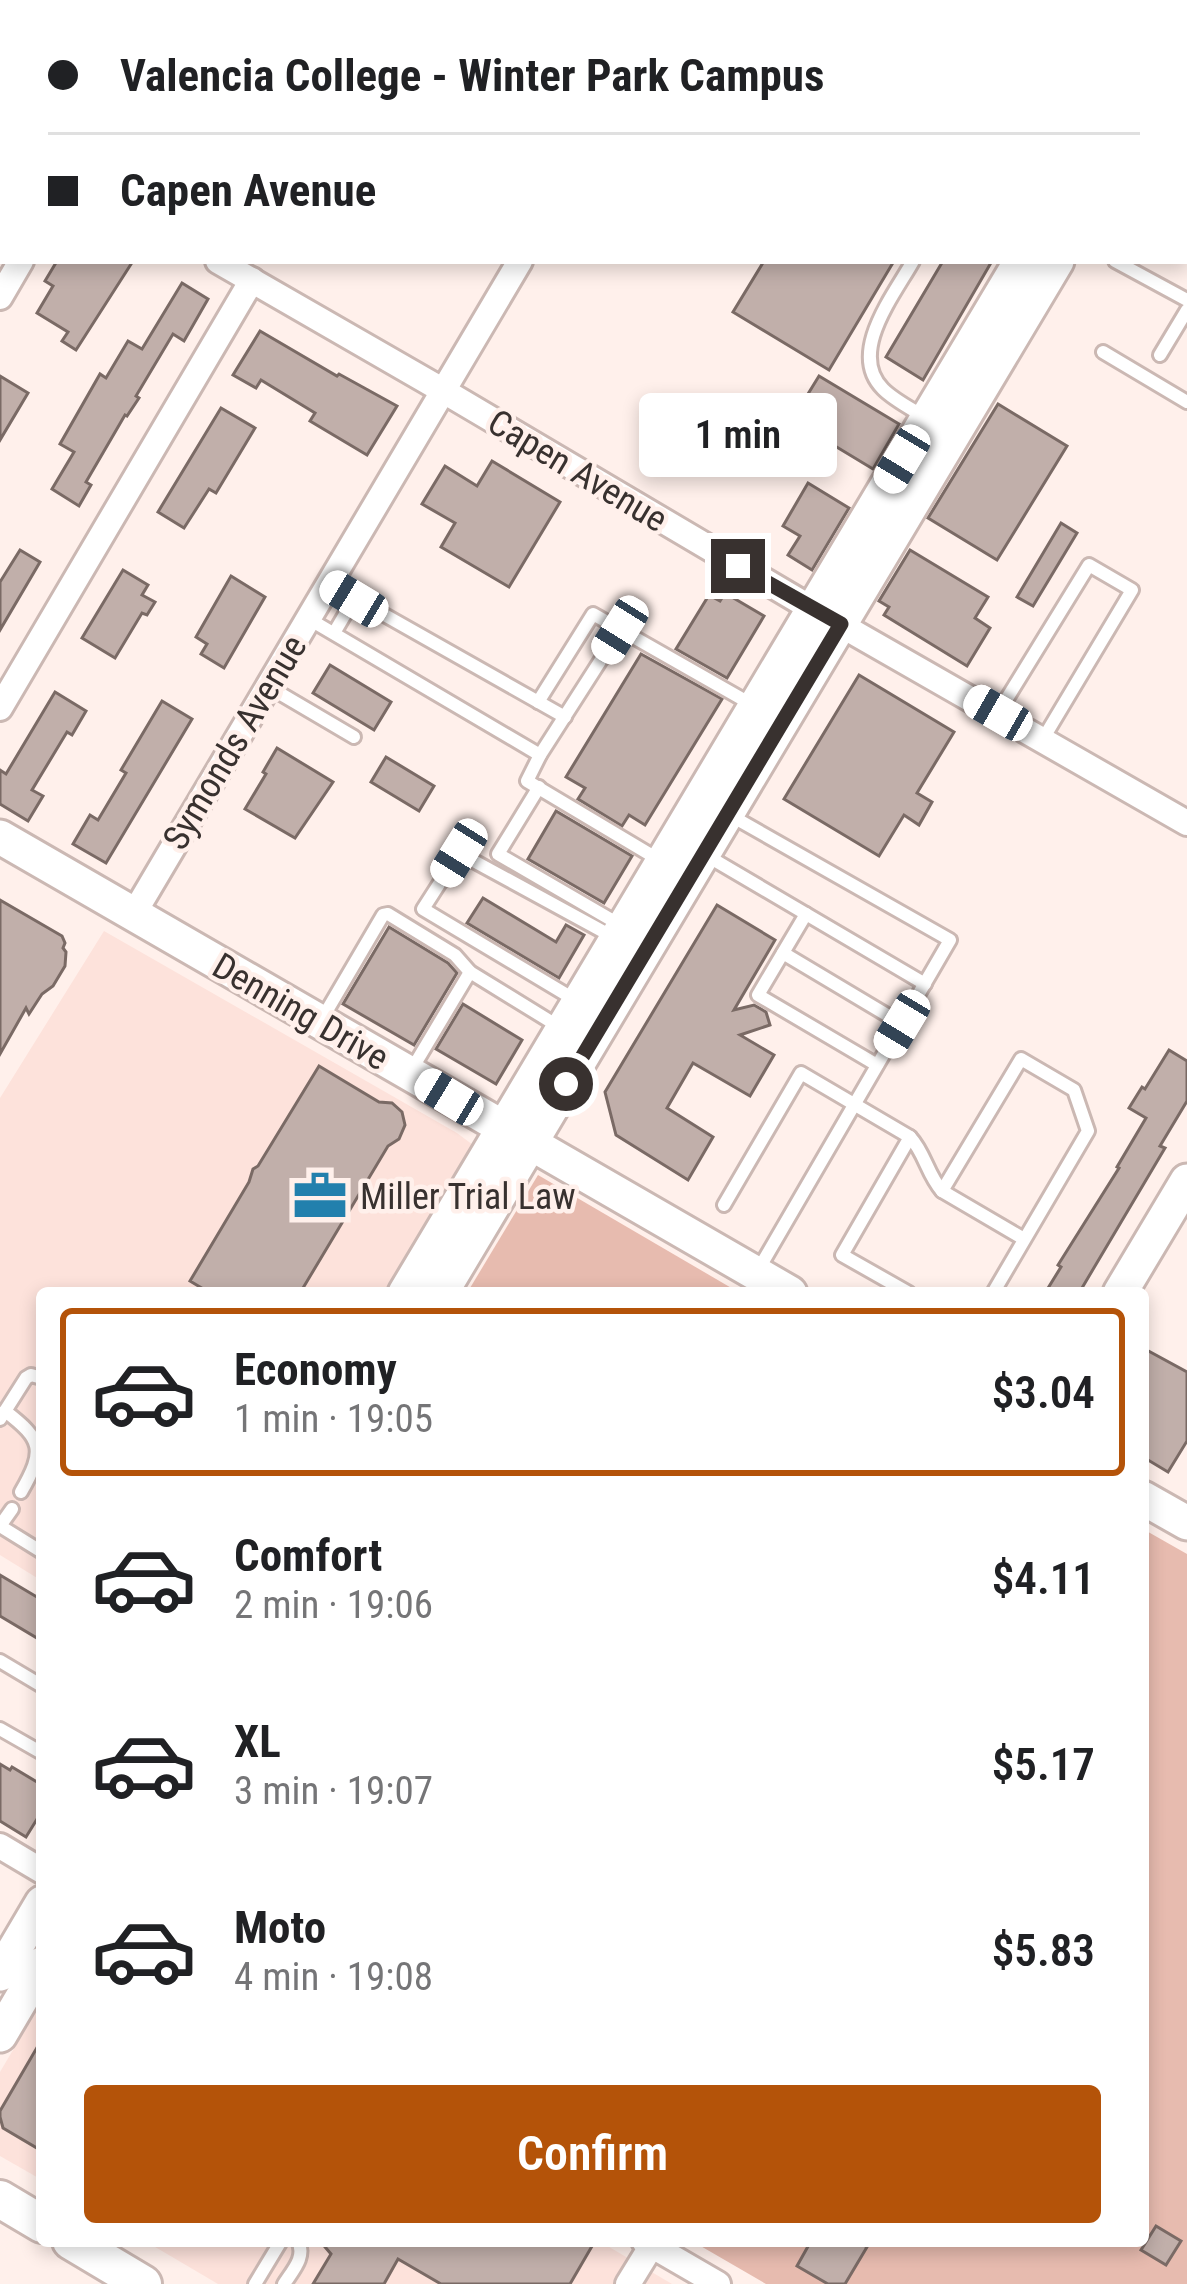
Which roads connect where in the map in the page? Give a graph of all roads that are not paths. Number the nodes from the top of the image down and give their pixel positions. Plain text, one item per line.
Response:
1 (223, 264) edge
2 (518, 264) edge
3 (911, 264) edge
4 (1019, 264) edge
5 (1055, 264) edge
6 (1121, 264) edge
7 (12, 266) edge
8 (252, 280) junction
9 (0, 297) edge
10 (1187, 300) edge
11 (1187, 310) edge
12 (1103, 352) dead end
13 (1160, 355) dead end
14 (442, 390) junction
15 (1187, 402) edge
16 (926, 418) junction
17 (328, 583) junction
18 (354, 599) junction
19 (827, 616) junction
20 (308, 618) junction
21 (620, 630) junction
22 (334, 633) junction
23 (268, 686) junction
24 (538, 702) junction
25 (755, 706) junction
26 (0, 708) edge
27 (998, 713) junction
28 (565, 717) junction
29 (354, 737) dead end
30 (1043, 740) junction
31 (540, 755) junction
32 (538, 788) junction
33 (727, 813) junction
34 (1187, 823) edge
35 (0, 837) edge
36 (703, 854) junction
37 (662, 862) junction
38 (133, 914) junction
39 (806, 914) junction
40 (620, 933) junction
41 (782, 953) junction
42 (470, 973) junction
43 (925, 984) junction
44 (570, 1015) junction
45 (320, 1022) junction
46 (902, 1024) junction
47 (877, 1065) junction
48 (410, 1073) junction
49 (854, 1104) junction
50 (517, 1135) junction
51 (910, 1137) junction
52 (1187, 1181) edge
53 (942, 1191) junction
54 (724, 1204) dead end
55 (1024, 1239) junction
56 (756, 1274) junction
57 (409, 1287) edge
58 (444, 1287) edge
59 (779, 1287) edge
60 (898, 1287) edge
61 (996, 1287) edge
62 (1124, 1287) edge
63 (36, 1377) edge
64 (3, 1415) edge
65 (36, 1444) edge
66 (36, 1460) edge
67 (22, 1492) dead end
68 (1149, 1500) edge
69 (12, 1509) dead end
70 (1183, 1511) edge
71 (0, 1526) edge
72 (36, 1548) edge
73 (0, 1661) edge
74 (36, 1682) edge
75 (0, 1729) edge
76 (36, 1750) edge
77 (0, 1846) edge
78 (36, 1867) edge
79 (36, 1913) edge
80 (0, 1974) edge
81 (36, 1974) edge
82 (0, 2035) edge
83 (0, 2199) edge
84 (36, 2220) edge
85 (81, 2247) edge
86 (277, 2247) edge
87 (299, 2247) edge
88 (648, 2247) edge
89 (658, 2247) edge
90 (635, 2281) edge
91 (143, 2284) edge
92 (255, 2284) edge
93 (284, 2284) edge
94 (718, 2284) edge

1 - 8 street, Capen Avenue
2 - 14 street, Symonds Avenue
3 - 16 lane
4 - 16 street
5 - 19 street
6 - 10 lane
7 - 9 street
8 - 14 street, Capen Avenue
8 - 26 street
11 - 13 lane
12 - 15 lane
14 - 17 street, Symonds Avenue
14 - 19 street, Capen Avenue
16 - 19 street
17 - 18 lane
17 - 20 street, Symonds Avenue
18 - 22 lane
18 - 24 lane
19 - 25 street
19 - 27 street, Capen Avenue
19 - 33 street
20 - 22 lane
20 - 23 street, Symonds Avenue
21 - 24 lane
21 - 25 lane
21 - 28 lane
22 - 31 lane
23 - 29 lane
23 - 38 street, Symonds Avenue
24 - 28 lane
25 - 37 street
27 - 30 street, Capen Avenue
27 - 30 lane
28 - 31 lane
30 - 34 street, Capen Avenue
31 - 32 lane
32 - 37 lane
32 - 40 lane
33 - 36 street
33 - 43 lane
35 - 38 street, Denning Drive
36 - 39 lane
36 - 50 street
37 - 40 street
38 - 45 street, Denning Drive
39 - 41 lane
39 - 43 lane
40 - 44 street
40 - 44 lane
41 - 46 lane
41 - 47 lane
42 - 44 lane
42 - 45 lane
42 - 48 lane
43 - 46 lane
44 - 50 street
45 - 48 street, Denning Drive
46 - 47 lane
47 - 49 lane
48 - 50 street, Denning Drive
49 - 51 lane
49 - 54 lane
49 - 56 lane
50 - 56 street, Denning Drive
50 - 57 street
50 - 58 street
51 - 53 lane
51 - 60 lane
52 - 62 street
53 - 55 lane
53 - 55 lane
55 - 61 lane
56 - 59 street, Denning Drive
63 - 64 lane
64 - 65 lane
66 - 67 lane
68 - 70 street
69 - 71 lane
71 - 72 lane
73 - 74 lane
75 - 76 lane
77 - 78 street
79 - 80 street
81 - 82 street
83 - 84 main road
85 - 91 main road
86 - 92 lane
87 - 93 lane
88 - 90 street
89 - 94 street

